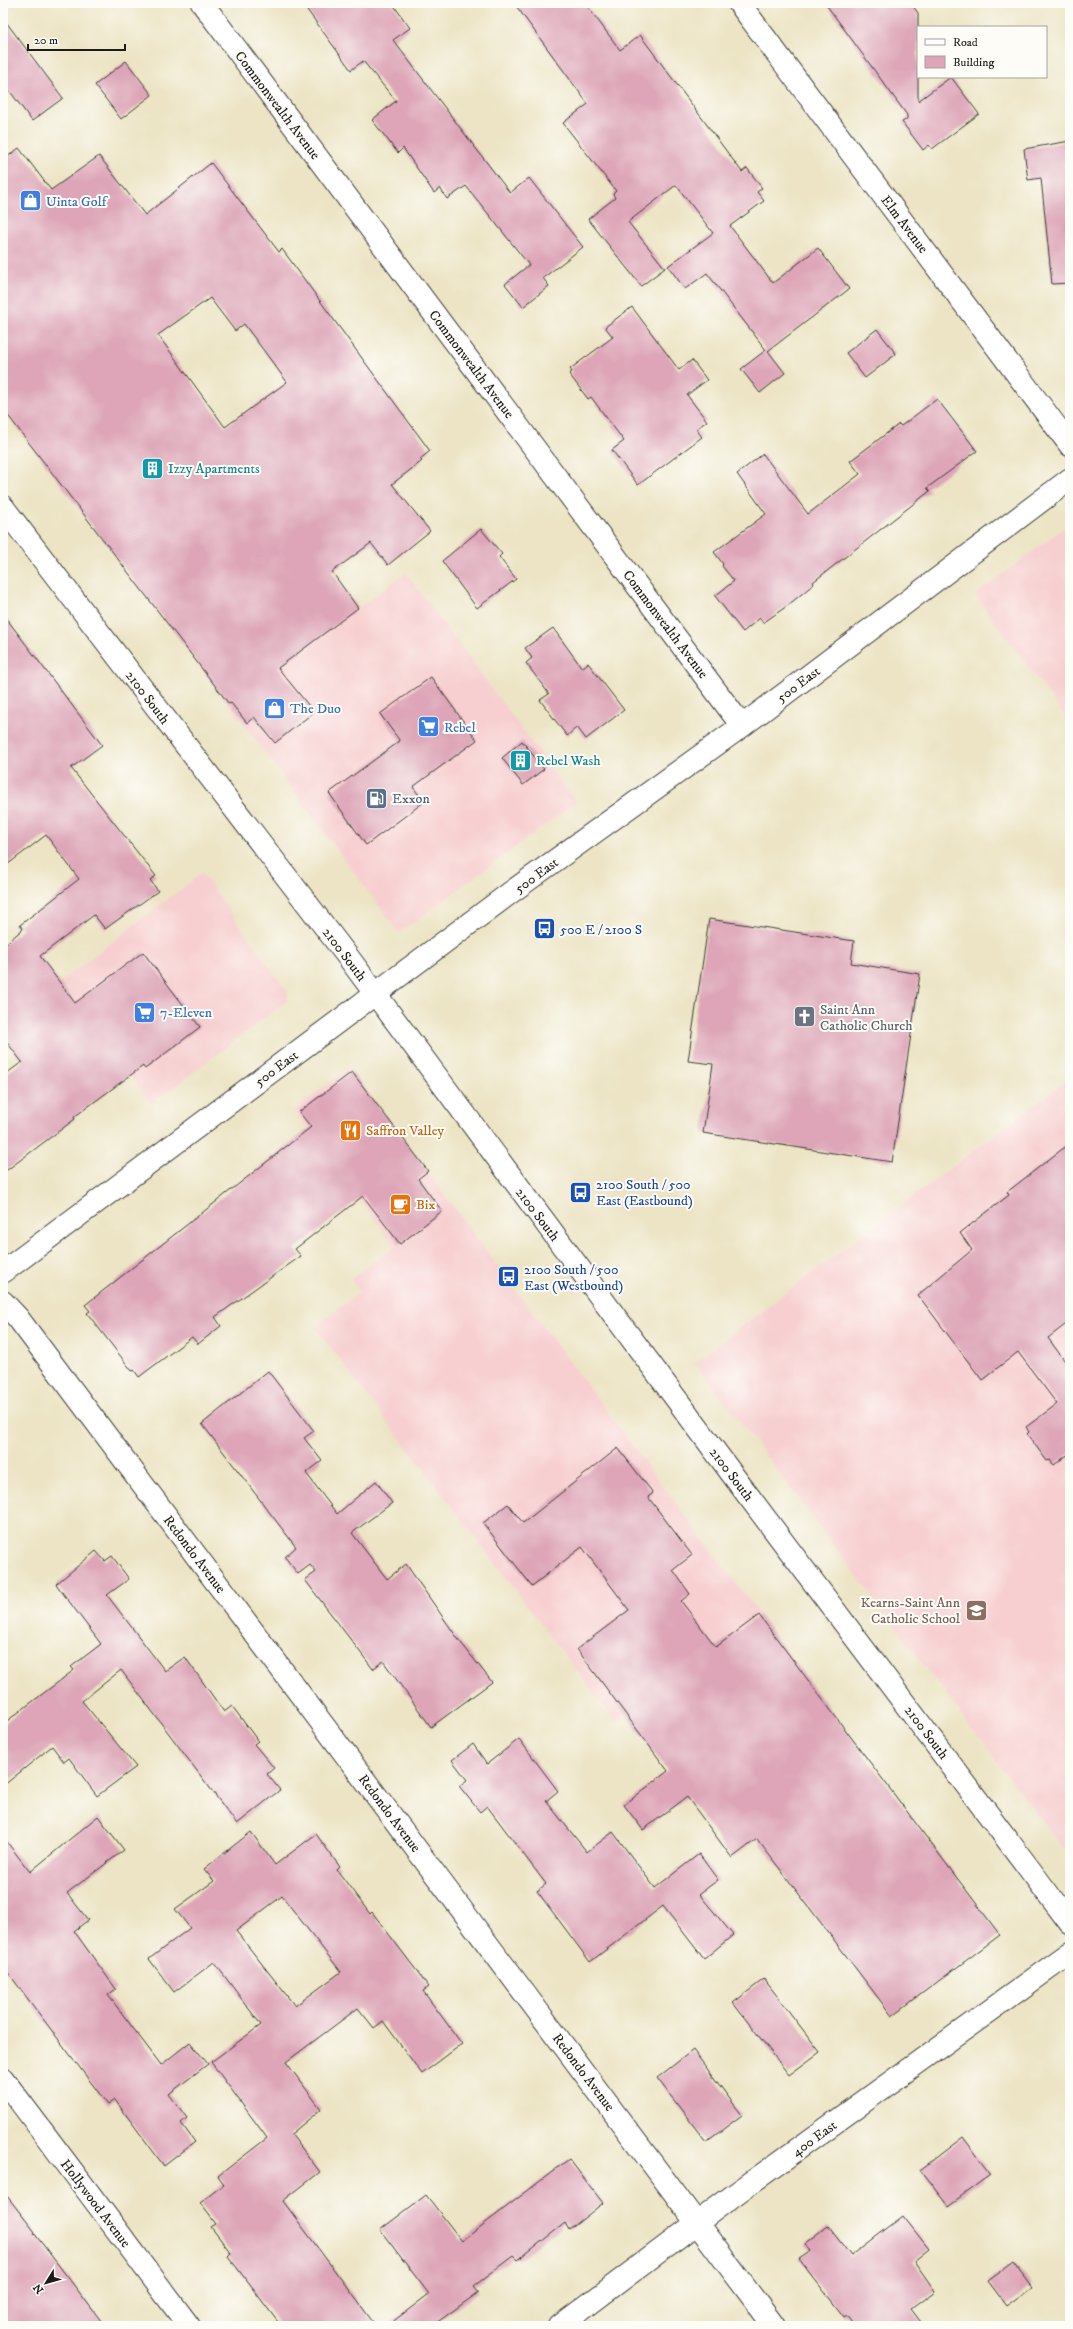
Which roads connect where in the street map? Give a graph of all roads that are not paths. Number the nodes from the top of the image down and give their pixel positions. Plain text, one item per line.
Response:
1 (202, 3) edge
2 (739, 3) edge
3 (1070, 445) edge
4 (1070, 480) edge
5 (3, 507) edge
6 (742, 726) junction
7 (374, 994) junction
8 (3, 1272) edge
9 (3, 1302) edge
10 (1070, 1923) edge
11 (1070, 1953) edge
12 (3, 2079) edge
13 (697, 2223) junction
14 (189, 2326) edge
15 (560, 2326) edge
16 (774, 2326) edge

1 - 6 street, Commonwealth Avenue
2 - 3 street, Elm Avenue
4 - 6 street, 500 East
5 - 7 street, 2100 South
6 - 7 street, 500 East
7 - 8 street, 500 East
7 - 10 street, 2100 South
9 - 13 street, Redondo Avenue
11 - 13 street, 400 East
12 - 14 street, Hollywood Avenue
13 - 15 street, 400 East
13 - 16 street, Redondo Avenue

